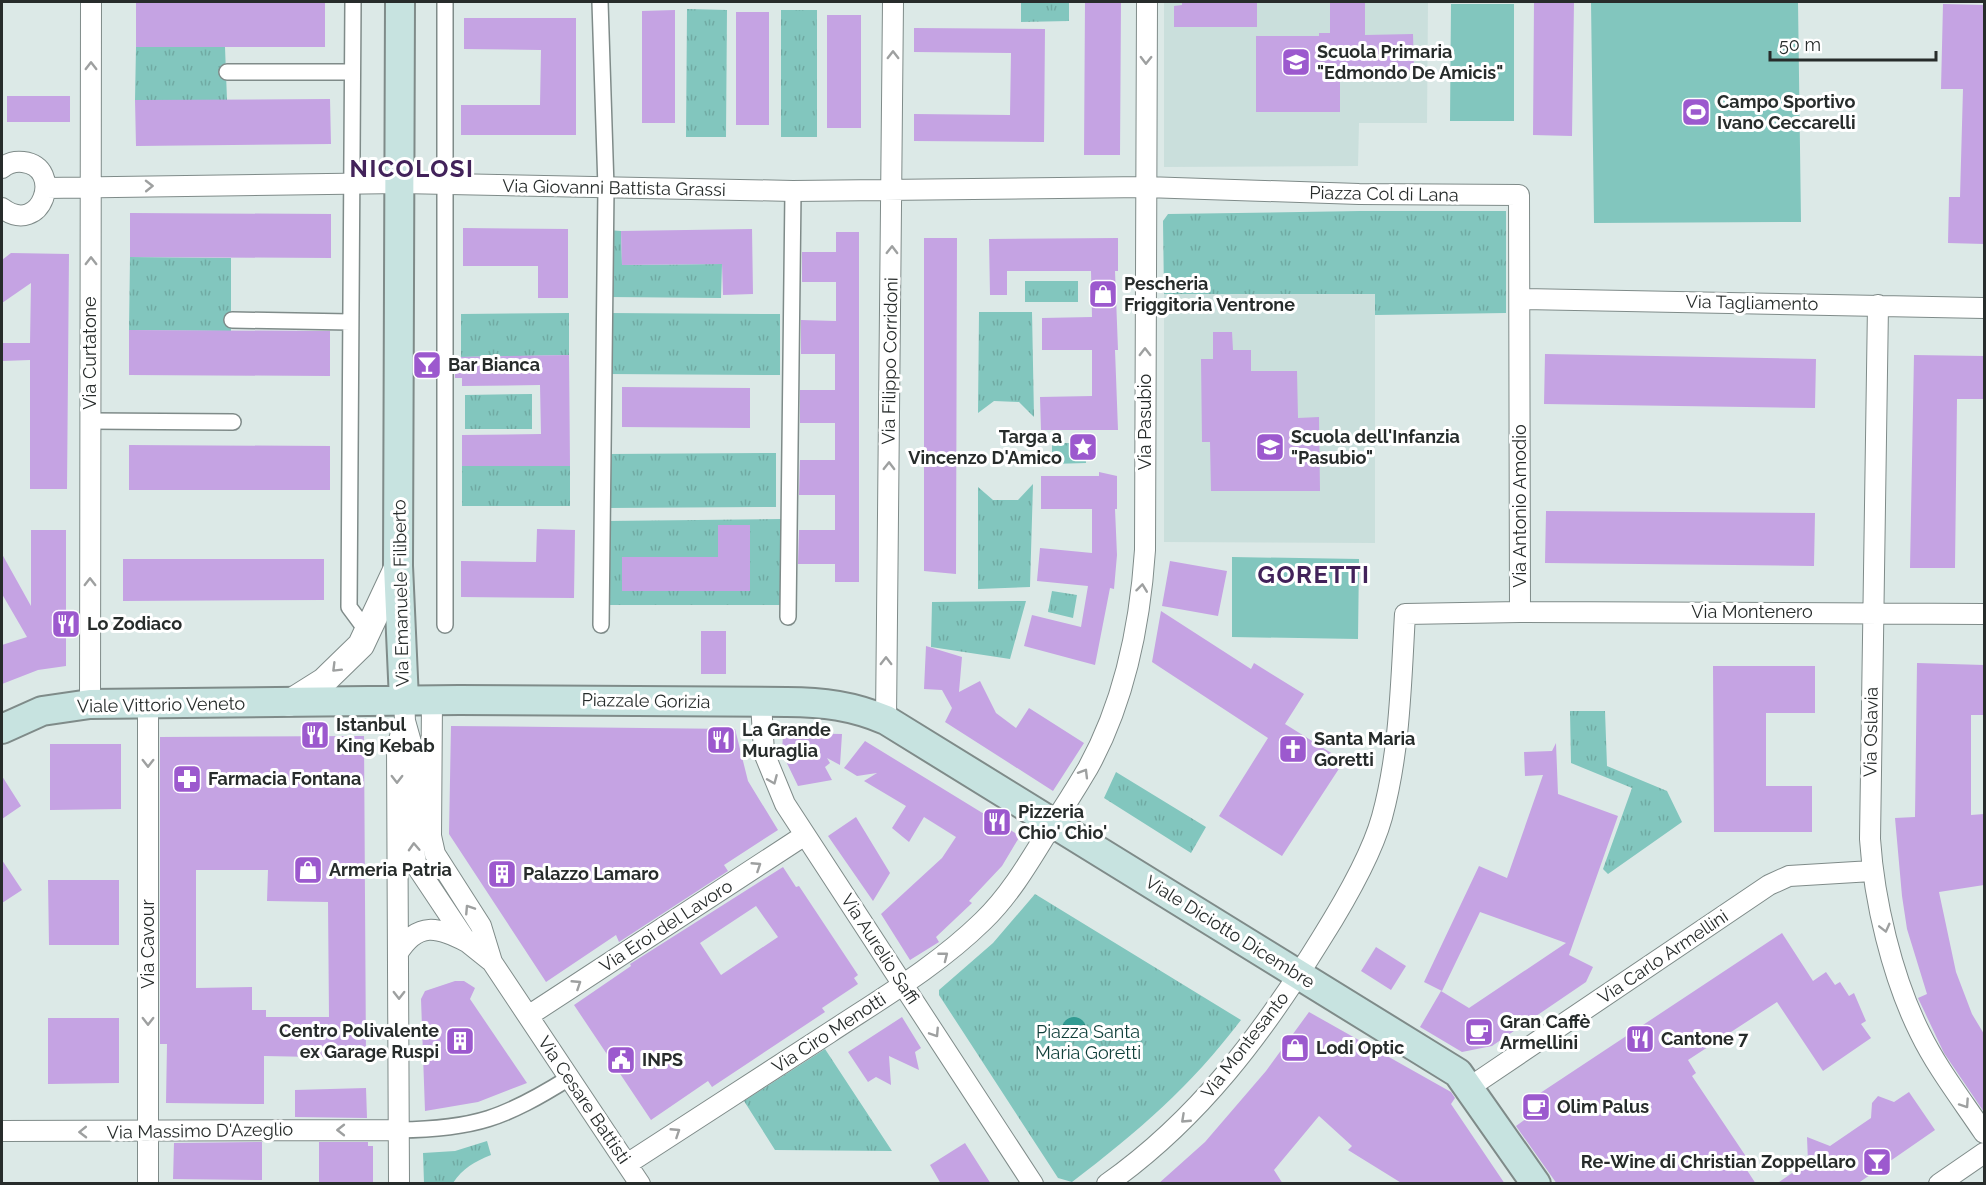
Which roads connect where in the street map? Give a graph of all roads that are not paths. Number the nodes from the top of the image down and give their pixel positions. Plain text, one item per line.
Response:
1 (91, 2) edge
2 (353, 2) edge
3 (400, 2) edge
4 (445, 2) edge
5 (600, 2) edge
6 (893, 2) edge
7 (1147, 2) edge
8 (227, 72) dead end
9 (351, 72) junction
10 (3, 164) edge
11 (351, 183) junction
12 (401, 183) junction
13 (444, 184) junction
14 (91, 187) junction
15 (1145, 187) junction
16 (46, 188) junction
17 (606, 188) junction
18 (793, 191) junction
19 (893, 191) junction
20 (4, 217) edge
21 (1520, 299) junction
22 (1878, 305) junction
23 (1984, 308) edge
24 (232, 320) dead end
25 (350, 322) junction
26 (90, 421) junction
27 (233, 422) dead end
28 (398, 566) junction
29 (1520, 612) junction
30 (1872, 613) junction
31 (1984, 614) edge
32 (788, 617) dead end
33 (445, 625) dead end
34 (601, 625) dead end
35 (369, 634) junction
36 (761, 702) junction
37 (289, 703) junction
38 (90, 704) junction
39 (148, 704) junction
40 (413, 707) junction
41 (886, 720) junction
42 (2, 729) edge
43 (1054, 823) junction
44 (805, 834) junction
45 (1872, 872) junction
46 (467, 942) junction
47 (398, 953) junction
48 (492, 962) junction
49 (1299, 974) junction
50 (903, 985) junction
51 (528, 1016) junction
52 (569, 1078) junction
53 (1470, 1087) junction
54 (148, 1130) junction
55 (399, 1130) junction
56 (2, 1131) edge
57 (1984, 1132) edge
58 (1984, 1153) edge
59 (627, 1164) junction
60 (148, 1184) edge
61 (399, 1184) edge
62 (640, 1184) edge
63 (1033, 1184) edge
64 (1107, 1184) edge
65 (1536, 1184) edge
66 (1939, 1184) edge

14 -> 1 street, Via Curtatone
2 - 9 street, Via Emanuele Filiberto
3 - 12 main road, Via Emanuele Filiberto
4 - 13 street
5 - 17 street
19 -> 6 street, Via Filippo Corridoni
7 -> 15 street, Via Pasubio
8 - 9 street
9 - 11 street, Via Emanuele Filiberto
10 - 16 street
11 - 12 street, Via Giovanni Battista Grassi
14 -> 11 street, Via Giovanni Battista Grassi
11 - 25 street, Via Emanuele Filiberto
12 - 13 street, Via Giovanni Battista Grassi
12 - 28 main road, Via Emanuele Filiberto
13 - 17 street, Via Giovanni Battista Grassi
13 - 33 street
14 - 16 street, Via Giovanni Battista Grassi
26 -> 14 street, Via Curtatone
15 - 19 street, Via Giovanni Battista Grassi
15 - 21 street, Piazza Col di Lana
43 -> 15 street, Via Pasubio
16 - 20 street
17 - 18 street, Via Giovanni Battista Grassi
17 - 34 street
18 - 19 street, Via Giovanni Battista Grassi
18 - 32 street
41 -> 19 street, Via Filippo Corridoni
21 - 22 street, Via Tagliamento
21 - 29 street, Via Antonio Amodio
22 - 23 street, Via Tagliamento
22 - 30 street, Via Oslavia
24 - 25 street
25 - 35 street, Via Emanuele Filiberto
26 - 27 street
38 -> 26 street, Via Curtatone
28 - 35 street
28 - 40 main road, Via Emanuele Filiberto
29 - 30 street, Via Montenero
29 - 49 street, Via Antonio Amodio
30 - 31 street, Via Montenero
30 - 45 street, Via Oslavia
35 -> 37 street
36 - 40 main road, Piazzale Gorizia
36 - 41 main road, Piazzale Gorizia
36 -> 44 street, Via Aurelio Saffi
37 - 39 main road, Viale Vittorio Veneto
37 - 40 main road, Viale Vittorio Veneto
38 - 39 main road, Viale Vittorio Veneto
38 - 42 main road, Viale Vittorio Veneto
39 -> 54 street, Via Cavour
46 -> 40 street
40 -> 47 street, Via Emanuele Filiberto
48 -> 40 street
41 - 43 main road, Viale Diciotto Dicembre
43 - 49 main road, Viale Diciotto Dicembre
50 -> 43 street, Via Ciro Menotti
44 - 50 street, Via Aurelio Saffi
51 -> 44 street, Via Eroi del Lavoro
45 - 53 street, Via Carlo Armellini
45 -> 57 street, Via Oslavia
46 - 47 street
46 - 48 street
47 -> 55 street, Via Emanuele Filiberto
48 - 51 street, Via Cesare Battisti
49 - 53 main road, Viale Diciotto Dicembre
49 -> 64 street, Via Montesanto
59 -> 50 street, Via Ciro Menotti
50 -> 63 street, Via Aurelio Saffi
51 - 52 street, Via Cesare Battisti
52 - 55 street
52 - 59 street, Via Cesare Battisti
53 - 65 main road, Viale Diciotto Dicembre
55 -> 54 street, Via Massimo D'Azeglio
54 -> 56 street, Via Massimo D'Azeglio
54 - 60 street, Via Cavour
55 - 61 street, Via Emanuele Filiberto
58 - 66 street
59 - 62 street, Via Cesare Battisti

